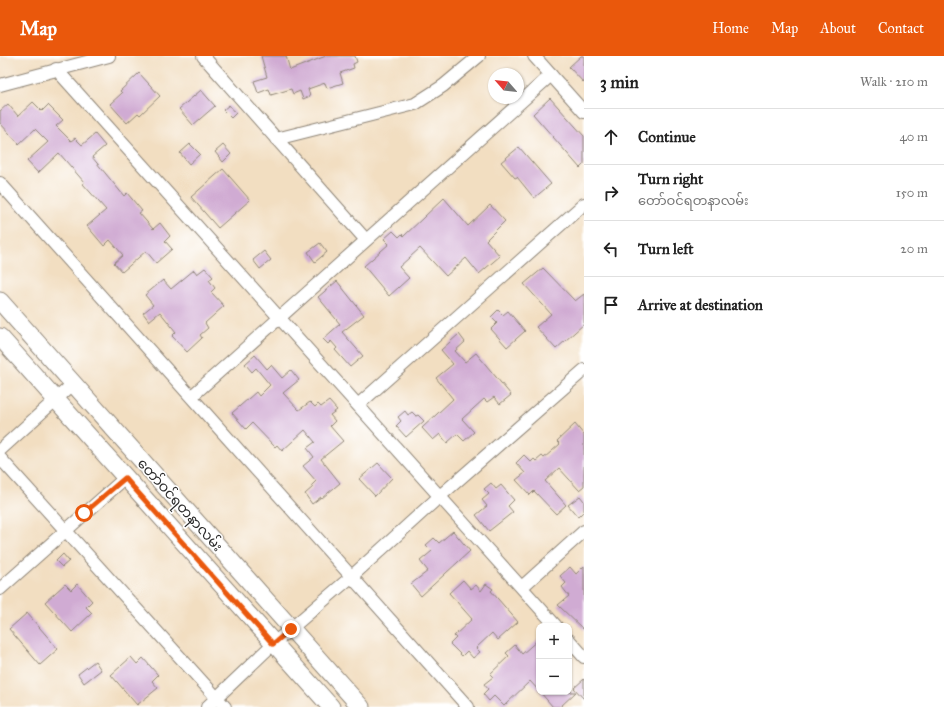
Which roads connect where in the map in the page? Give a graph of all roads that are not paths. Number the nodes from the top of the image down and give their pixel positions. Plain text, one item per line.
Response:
1 (109, 56) edge
2 (203, 56) edge
3 (479, 56) edge
4 (534, 56) edge
5 (56, 69) junction
6 (551, 75) junction
7 (0, 85) edge
8 (584, 112) edge
9 (276, 139) junction
10 (0, 183) edge
11 (584, 204) edge
12 (366, 240) junction
13 (0, 301) edge
14 (280, 316) junction
15 (0, 337) edge
16 (584, 370) edge
17 (74, 383) junction
18 (192, 396) junction
19 (56, 399) junction
20 (358, 405) junction
21 (0, 450) edge
22 (0, 458) edge
23 (125, 478) junction
24 (440, 496) junction
25 (64, 531) junction
26 (584, 531) edge
27 (351, 577) junction
28 (522, 587) junction
29 (0, 589) edge
30 (553, 623) edge
31 (291, 629) junction
32 (572, 643) edge
33 (273, 644) junction
34 (584, 657) edge
35 (221, 703) edge
36 (207, 707) edge
37 (332, 707) edge
38 (361, 707) edge
39 (468, 707) edge

1 - 5 street
2 - 9 street
3 - 9 street
4 - 6 street
5 - 7 street
5 - 14 street
6 - 8 street
6 - 12 street
9 - 12 street
10 - 18 street
11 - 20 street
12 - 14 street
13 - 17 main road, တော်ဝင်ရတနာလမ်း
14 - 18 street
14 - 20 street
15 - 19 main road, တော်ဝင်ရတနာလမ်း
16 - 24 street
17 - 19 street
17 - 31 main road, တော်ဝင်ရတနာလမ်း
18 - 27 street
19 - 21 street
19 - 23 main road, တော်ဝင်ရတနာလမ်း
20 - 24 street
22 - 25 street
23 - 25 street
23 - 33 main road, တော်ဝင်ရတနာလမ်း
24 - 27 street
24 - 28 street
25 - 29 street
25 - 35 street
26 - 28 street
27 - 31 street
27 - 39 street
28 - 30 street
31 - 33 street
31 - 38 main road, တော်ဝင်ရတနာလမ်း
32 - 34 street
33 - 35 street
33 - 37 main road, တော်ဝင်ရတနာလမ်း
35 - 36 street

